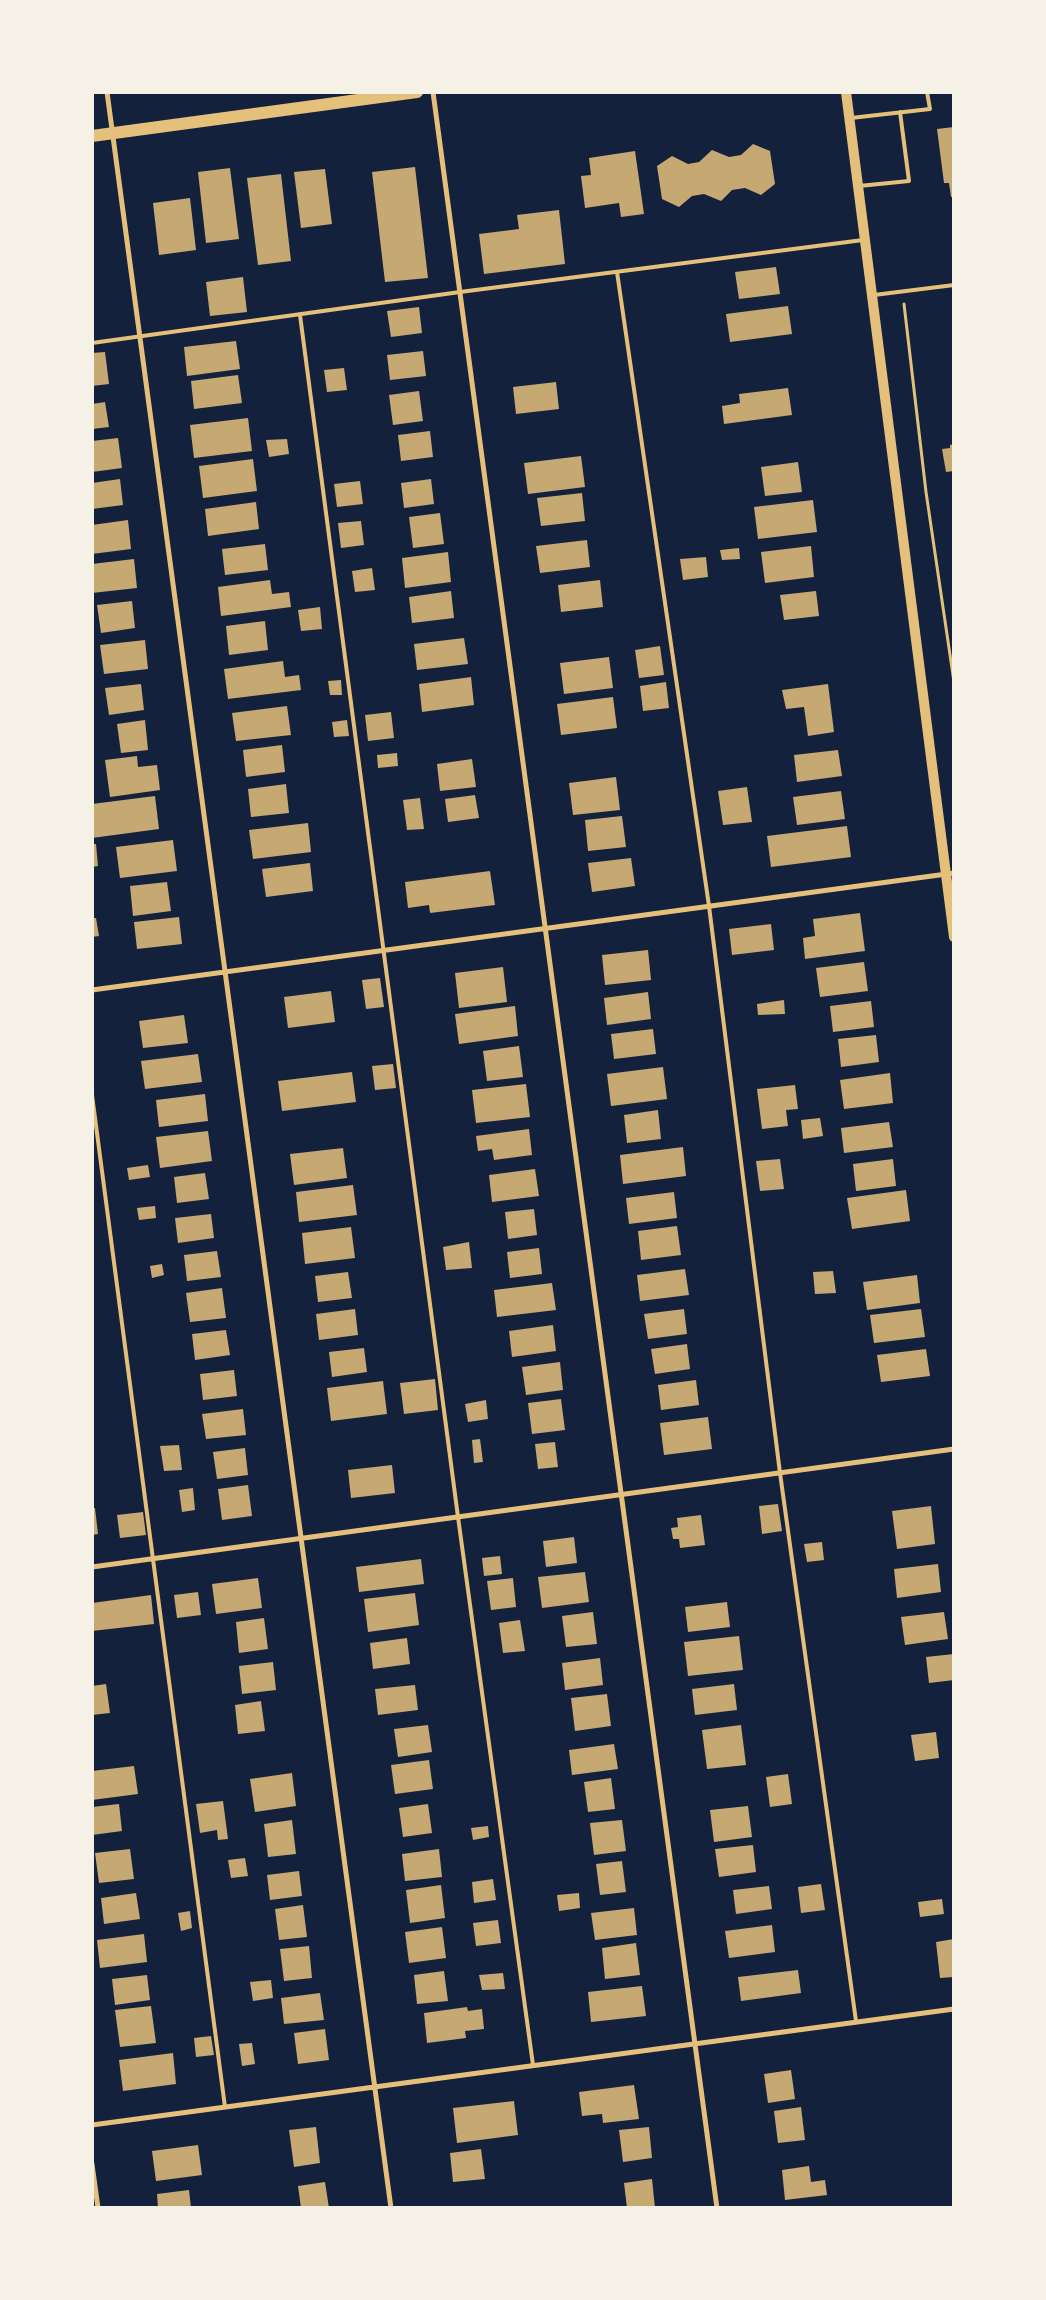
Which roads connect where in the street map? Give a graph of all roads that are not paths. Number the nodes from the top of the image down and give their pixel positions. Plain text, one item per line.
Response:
1 (107, 92) edge
2 (417, 92) edge
3 (433, 92) edge
4 (846, 92) edge
5 (927, 92) edge
6 (900, 112) junction
7 (849, 118) junction
8 (112, 133) junction
9 (92, 136) edge
10 (858, 186) junction
11 (864, 240) junction
12 (617, 272) junction
13 (954, 285) edge
14 (460, 292) junction
15 (871, 295) junction
16 (300, 315) junction
17 (140, 337) junction
18 (92, 343) edge
19 (949, 873) edge
20 (709, 906) junction
21 (545, 929) junction
22 (954, 937) edge
23 (384, 951) junction
24 (225, 972) junction
25 (92, 990) edge
26 (92, 1095) edge
27 (954, 1449) edge
28 (780, 1473) junction
29 (622, 1495) junction
30 (458, 1517) junction
31 (301, 1538) junction
32 (153, 1558) junction
33 (92, 1566) edge
34 (954, 2008) edge
35 (856, 2021) junction
36 (695, 2044) junction
37 (533, 2065) junction
38 (375, 2086) junction
39 (225, 2107) junction
40 (92, 2125) edge
41 (92, 2164) edge
42 (98, 2208) edge
43 (391, 2208) edge
44 (717, 2208) edge

1 - 8 street
2 - 8 main road
3 - 14 street
4 - 7 main road
5 - 6 lane
6 - 7 lane
6 - 10 lane
7 - 10 main road
8 - 9 main road
8 - 17 street
10 - 11 main road
11 - 12 lane
11 - 15 main road
12 - 14 lane
12 - 20 lane
13 - 15 lane
14 - 16 lane
14 - 21 street
15 - 19 main road
16 - 17 lane
16 - 23 lane
17 - 18 lane
17 - 24 street
19 - 20 street
19 - 22 main road
20 - 21 street
20 - 28 lane
21 - 23 street
21 - 29 street
23 - 24 street
23 - 30 lane
24 - 25 street
24 - 31 street
26 - 32 lane
27 - 28 street
28 - 29 street
28 - 35 lane
29 - 30 street
29 - 36 street
30 - 31 street
30 - 37 lane
31 - 32 street
31 - 38 street
32 - 33 street
32 - 39 lane
34 - 35 street
35 - 36 street
36 - 37 street
36 - 44 street
37 - 38 street
38 - 39 street
38 - 43 street
39 - 40 street
41 - 42 street

